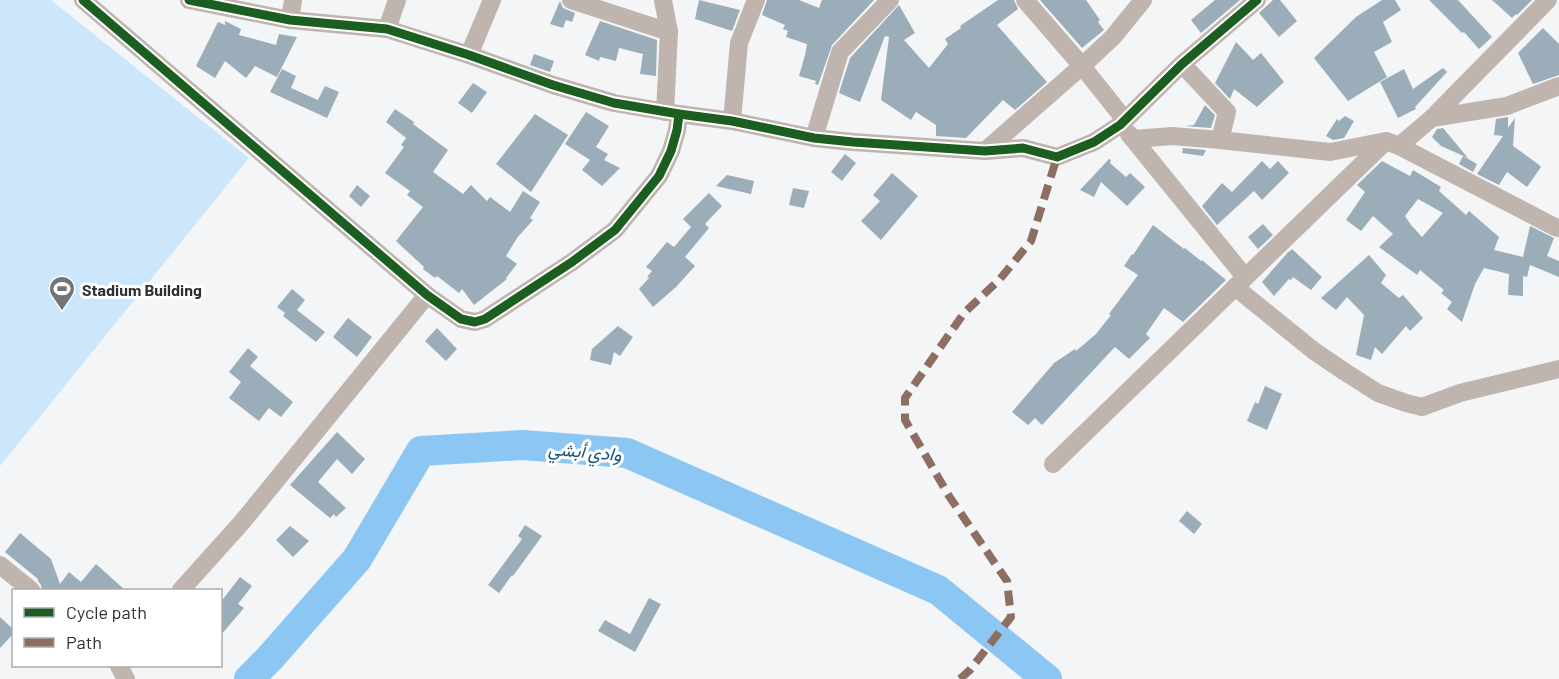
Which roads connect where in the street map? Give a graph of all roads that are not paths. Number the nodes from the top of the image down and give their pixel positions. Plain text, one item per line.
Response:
1 (83, 0) edge
2 (189, 0) edge
3 (293, 0) edge
4 (397, 0) edge
5 (492, 0) edge
6 (571, 0) edge
7 (663, 0) edge
8 (756, 0) edge
9 (891, 0) edge
10 (1025, 0) edge
11 (1143, 0) edge
12 (1257, 0) edge
13 (1548, 0) edge
14 (290, 20) junction
15 (387, 29) junction
16 (669, 32) junction
17 (469, 55) junction
18 (1182, 64) junction
19 (1082, 66) junction
20 (1559, 86) edge
21 (672, 113) junction
22 (1432, 118) junction
23 (732, 121) junction
24 (1122, 123) junction
25 (814, 138) junction
26 (1134, 139) junction
27 (1220, 140) junction
28 (1392, 144) junction
29 (985, 151) junction
30 (1559, 228) edge
31 (1240, 282) junction
32 (427, 295) junction
33 (1559, 369) edge
34 (1053, 464) dead end
35 (0, 564) edge
36 (29, 589) edge
37 (183, 589) edge

1 - 32 street
2 - 14 street
3 - 14 street
4 - 15 street
5 - 17 street
6 - 16 street
7 - 16 street
8 - 23 street
9 - 25 street
10 - 19 street
11 - 19 street
12 - 18 street
13 - 22 street
14 - 15 street
15 - 17 street
16 - 21 street
17 - 21 street
18 - 24 street
18 - 27 street
19 - 24 street
19 - 29 street
20 - 22 street
21 - 23 street
21 - 32 street
22 - 28 street
23 - 25 street
24 - 26 street
24 - 29 street
25 - 29 street
26 - 27 street
26 - 31 street
27 - 28 street
28 - 30 street
28 - 31 street
31 - 33 street
31 - 34 street
32 - 37 street
35 - 36 street

